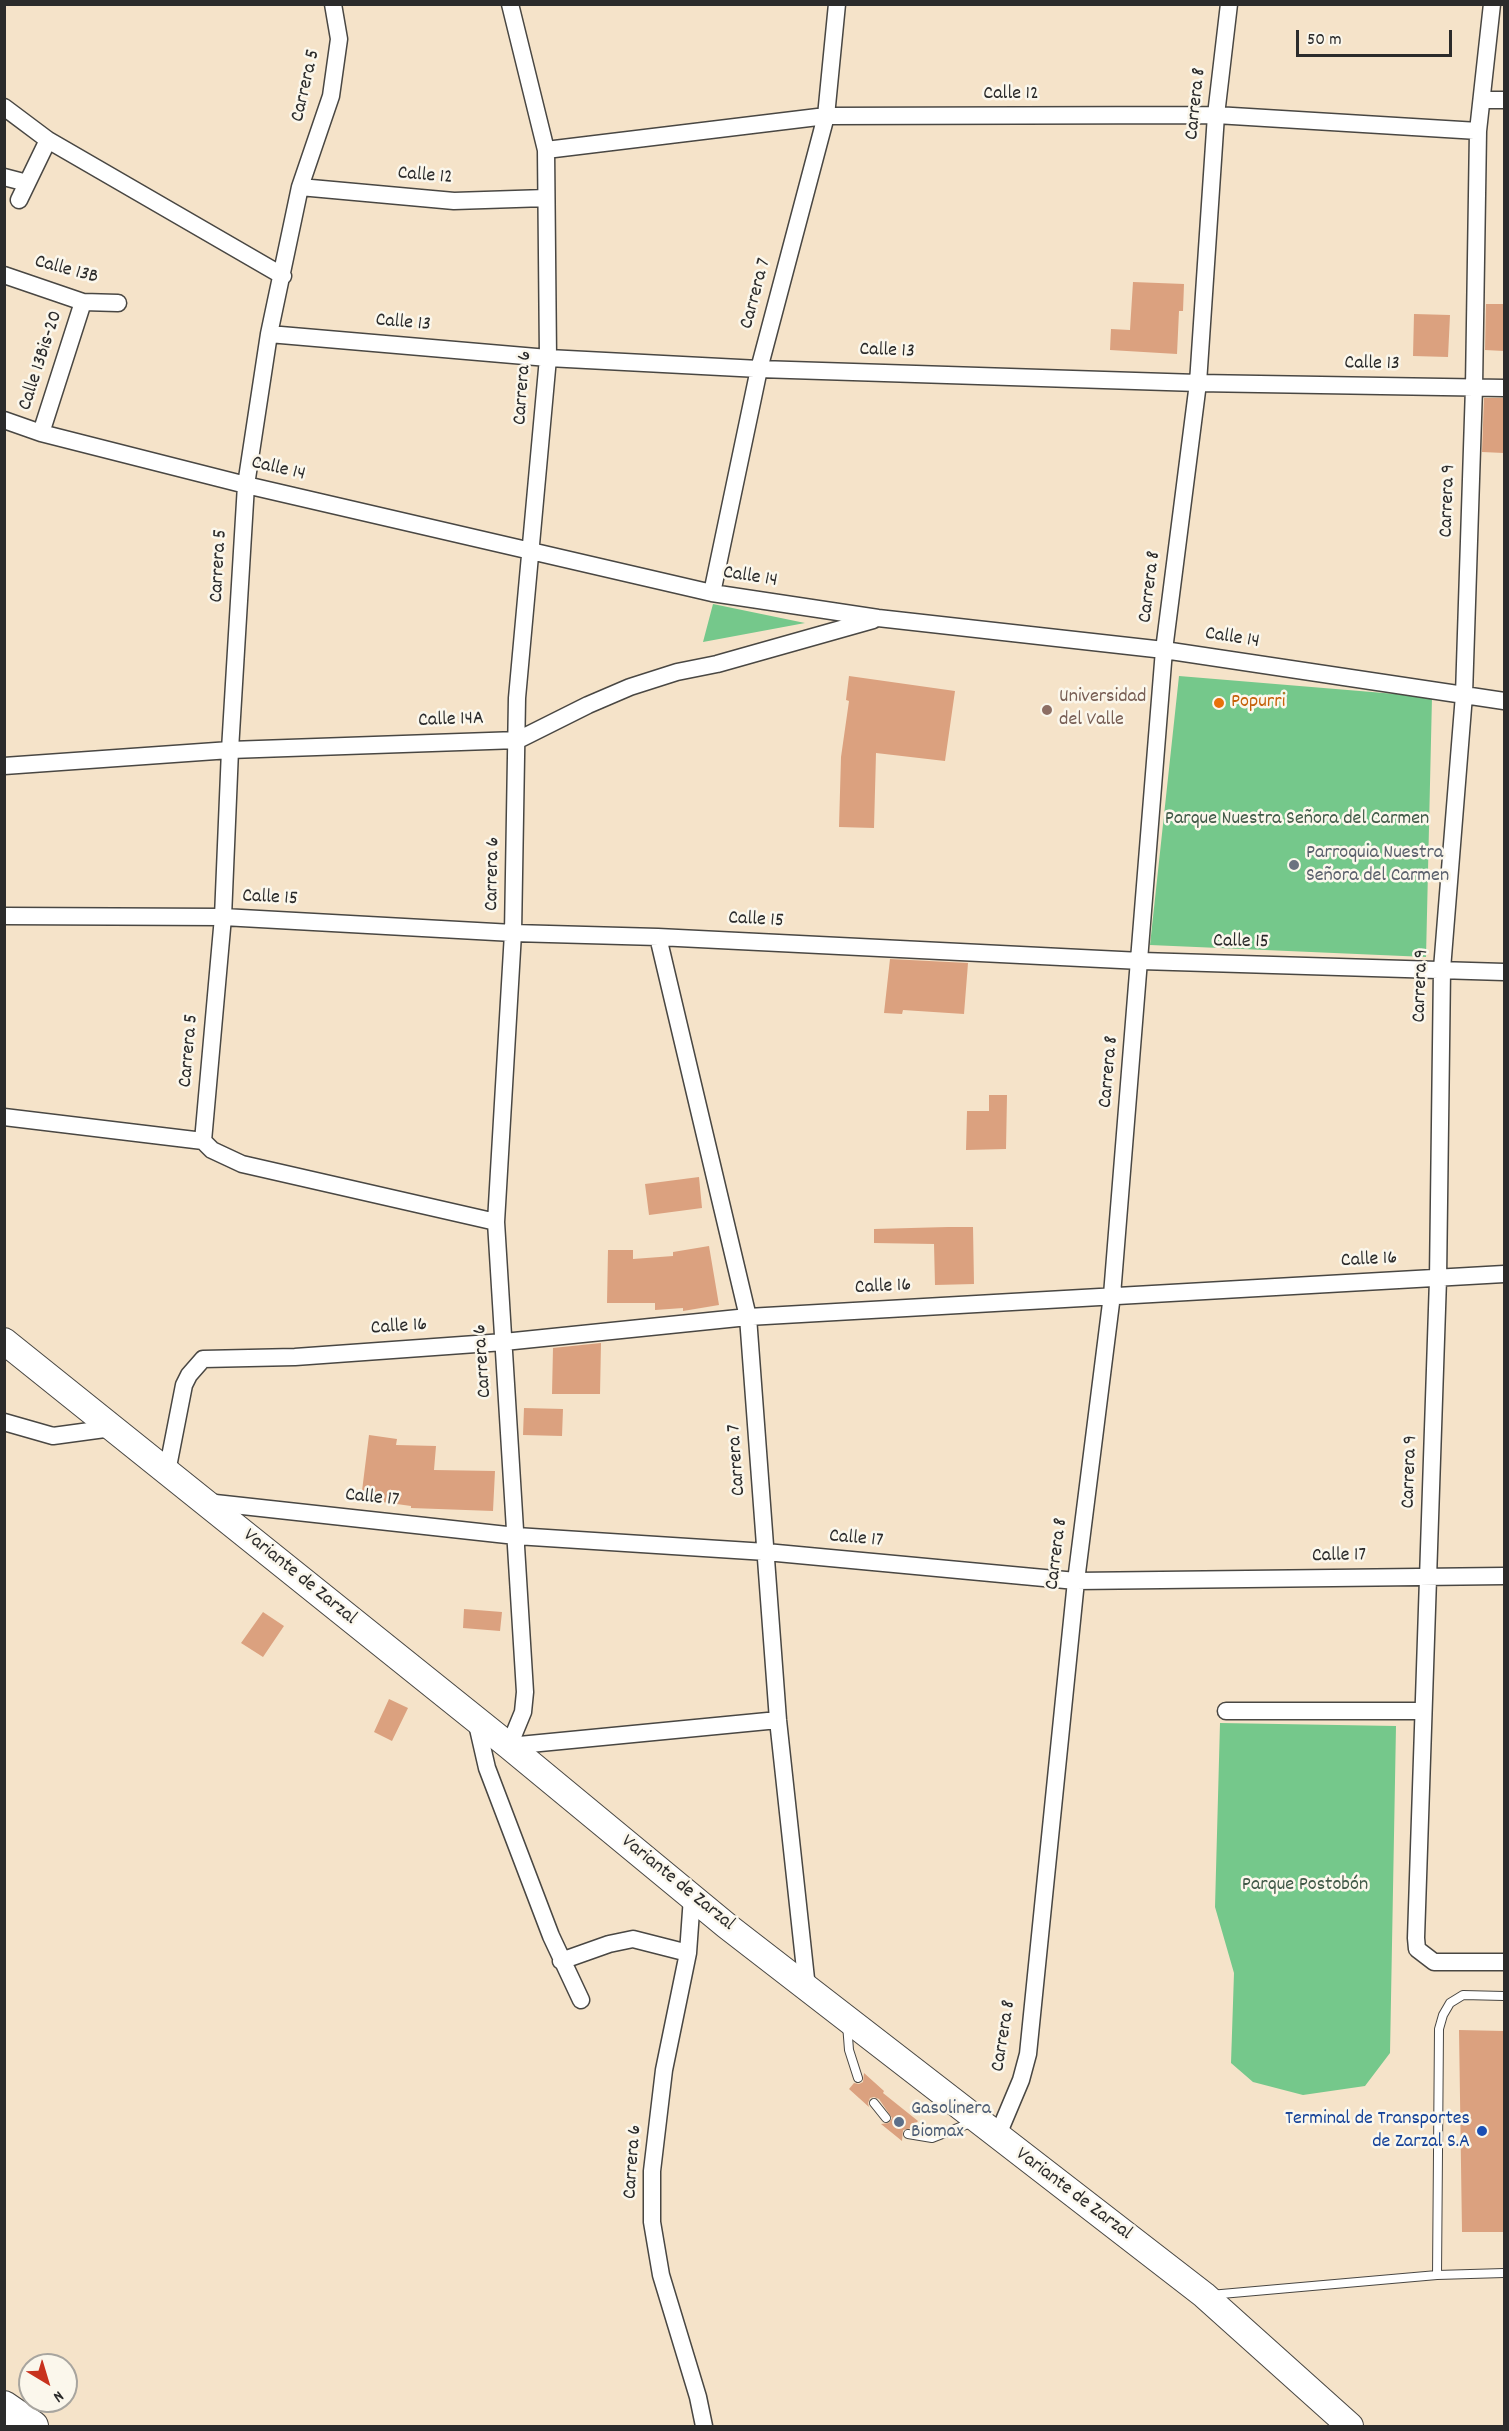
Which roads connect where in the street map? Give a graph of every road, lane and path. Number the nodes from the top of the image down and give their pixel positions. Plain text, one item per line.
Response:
1 (333, 4) edge
2 (510, 4) edge
3 (837, 4) edge
4 (1229, 4) edge
5 (1492, 4) edge
6 (1482, 100) junction
7 (1504, 100) edge
8 (4, 107) edge
9 (1216, 115) junction
10 (826, 116) junction
11 (1478, 131) junction
12 (48, 140) junction
13 (546, 150) junction
14 (4, 177) edge
15 (27, 183) junction
16 (300, 187) junction
17 (546, 198) junction
18 (19, 200) dead end
19 (4, 275) edge
20 (283, 276) junction
21 (83, 302) junction
22 (118, 303) dead end
23 (269, 334) junction
24 (548, 358) junction
25 (759, 369) junction
26 (1198, 382) junction
27 (1474, 387) junction
28 (1504, 388) edge
29 (4, 420) edge
30 (41, 433) junction
31 (246, 484) junction
32 (532, 550) junction
33 (712, 594) junction
34 (878, 618) junction
35 (1164, 650) junction
36 (1464, 695) junction
37 (1504, 701) edge
38 (518, 740) junction
39 (230, 750) junction
40 (4, 766) edge
41 (4, 916) edge
42 (223, 917) junction
43 (513, 933) junction
44 (658, 937) junction
45 (1141, 961) junction
46 (1442, 969) junction
47 (1504, 972) edge
48 (4, 1117) edge
49 (203, 1141) junction
50 (496, 1222) junction
51 (1504, 1274) edge
52 (1438, 1279) junction
53 (1112, 1295) junction
54 (748, 1317) junction
55 (4, 1341) edge
56 (504, 1342) junction
57 (4, 1422) edge
58 (112, 1428) junction
59 (167, 1472) junction
60 (205, 1502) junction
61 (516, 1536) junction
62 (766, 1552) junction
63 (1429, 1576) junction
64 (1504, 1576) edge
65 (1076, 1581) junction
66 (1423, 1711) junction
67 (1226, 1712) dead end
68 (476, 1720) junction
69 (778, 1720) junction
70 (509, 1746) junction
71 (692, 1897) junction
72 (688, 1953) junction
73 (561, 1961) junction
74 (1504, 1962) edge
75 (807, 1988) junction
76 (1504, 1996) edge
77 (581, 2000) dead end
78 (846, 2018) junction
79 (858, 2078) dead end
80 (874, 2103) dead end
81 (886, 2118) dead end
82 (977, 2121) junction
83 (908, 2134) dead end
84 (998, 2137) junction
85 (1504, 2273) edge
86 (1437, 2275) junction
87 (1204, 2295) junction
88 (4, 2406) edge
89 (33, 2427) edge
90 (704, 2427) edge
91 (1350, 2427) edge

1 - 16 street, Carrera 5
2 - 13 street, Carrera 6
3 - 10 street, Carrera 7
4 - 9 street, Carrera 8
5 - 6 street, Carrera 9
6 - 7 street
6 - 11 street, Carrera 9
8 - 12 street
9 - 10 street, Calle 12
9 - 11 street, Calle 12
9 - 26 street, Carrera 8
10 - 13 street, Calle 12
10 - 25 street, Carrera 7
11 - 27 street, Carrera 9
12 - 15 street
12 - 20 street
13 - 17 street, Carrera 6
14 - 15 street
15 - 18 street
16 - 17 street, Calle 12
16 - 20 street, Carrera 5
17 - 24 street, Carrera 6
19 - 21 street, Calle 13B
20 - 23 street, Carrera 5
21 - 22 street, Calle 13B
21 - 30 street, Calle 13Bis-20
23 - 24 street, Calle 13
23 - 31 street, Carrera 5
24 - 25 street, Calle 13
24 - 32 street, Carrera 6
25 - 26 street, Calle 13
25 - 33 street, Carrera 7
26 - 27 street, Calle 13
26 - 35 street, Carrera 8
27 - 28 street, Calle 13
27 - 36 street, Carrera 9
29 - 30 street, Calle 14
30 - 31 street, Calle 14
31 - 32 street, Calle 14
31 - 39 street, Carrera 5
32 - 33 street, Calle 14
32 - 38 street, Carrera 6
33 - 34 street, Calle 14
34 - 35 street, Calle 14
34 - 38 street, Calle 14A
35 - 36 street, Calle 14
35 - 45 street, Carrera 8
36 - 37 street, Calle 14
36 - 46 street, Carrera 9
38 - 39 street, Calle 14A
38 - 43 street, Carrera 6
39 - 40 street, Calle 14A
39 - 42 street, Carrera 5
41 - 42 street, Calle 15
42 - 43 street, Calle 15
42 - 49 street, Carrera 5
43 - 44 street, Calle 15
43 - 50 street, Carrera 6
44 - 45 street, Calle 15
44 - 54 street, Carrera 7
45 - 46 street, Calle 15
45 - 53 street, Carrera 8
46 - 47 street, Calle 15
46 - 52 street, Carrera 9
48 - 49 street
49 - 50 street
50 - 56 street, Carrera 6
51 - 52 street, Calle 16
52 - 53 street, Calle 16
52 - 63 street, Carrera 9
53 - 54 street, Calle 16
53 - 65 street, Carrera 8
54 - 56 street, Calle 16
54 - 62 street, Carrera 7
55 - 58 main road, Variante de Zarzal
56 - 59 street, Calle 16
56 - 61 street, Carrera 6
57 - 58 street
58 - 59 main road, Variante de Zarzal
59 - 60 main road, Variante de Zarzal
60 - 61 street, Calle 17
60 - 68 main road, Variante de Zarzal
61 - 62 street, Calle 17
61 - 70 street, Carrera 6
62 - 65 street, Calle 17
62 - 69 street, Carrera 7
63 - 64 street, Calle 17
63 - 65 street, Calle 17
63 - 66 street, Carrera 9
65 - 84 street, Carrera 8
66 - 67 street
66 - 74 street, Carrera 9
68 - 70 main road, Variante de Zarzal
68 - 73 street
69 - 70 street
69 - 75 street, Carrera 7
70 - 71 main road, Variante de Zarzal
71 - 72 street, Carrera 6
71 - 75 main road, Variante de Zarzal
72 - 73 street
72 - 90 street, Carrera 6
73 - 77 street
75 - 78 main road, Variante de Zarzal
76 - 86 lane
78 - 79 lane
78 - 82 main road, Variante de Zarzal
80 - 81 lane
82 - 83 lane
82 - 84 main road, Variante de Zarzal
84 - 87 main road, Variante de Zarzal
85 - 86 lane
86 - 87 lane
87 - 91 main road, Variante de Zarzal
88 - 89 highway

